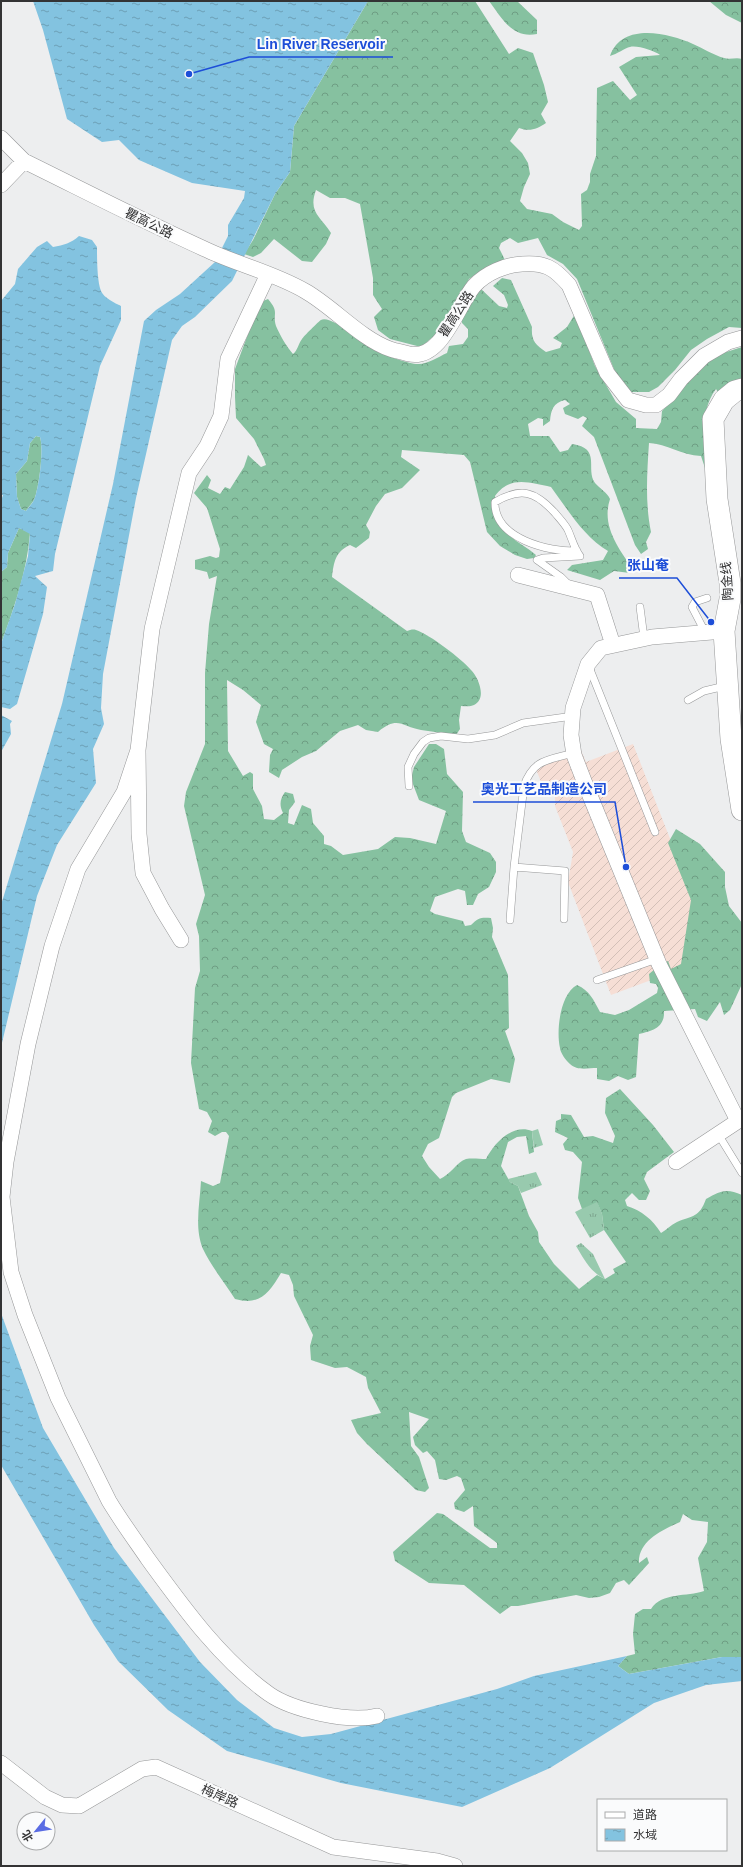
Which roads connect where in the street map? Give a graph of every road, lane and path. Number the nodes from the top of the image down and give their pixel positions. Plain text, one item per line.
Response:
1 (1, 138) edge
2 (24, 161) junction
3 (1, 185) edge
4 (268, 274) junction
5 (742, 338) edge
6 (742, 389) edge
7 (577, 552) junction
8 (518, 575) dead end
9 (572, 588) junction
10 (707, 598) dead end
11 (640, 607) dead end
12 (715, 632) junction
13 (644, 638) junction
14 (613, 645) junction
15 (588, 664) junction
16 (727, 686) junction
17 (688, 700) dead end
18 (573, 716) junction
19 (730, 719) junction
20 (742, 749) edge
21 (138, 750) junction
22 (574, 752) junction
23 (409, 786) dead end
24 (742, 810) edge
25 (655, 832) dead end
26 (514, 867) junction
27 (564, 919) dead end
28 (510, 920) dead end
29 (182, 940) dead end
30 (657, 959) junction
31 (597, 980) dead end
32 (740, 1121) edge
33 (718, 1134) junction
34 (676, 1162) dead end
35 (742, 1173) edge
36 (377, 1716) dead end
37 (1, 1763) edge
38 (455, 1866) edge

1 - 2 street, 瞿高公路
2 - 3 street
2 - 4 street, 瞿高公路
4 - 5 street, 瞿高公路
4 - 21 street
6 - 12 street, 陶金线
7 - 7 lane
7 - 9 lane
8 - 9 street
9 - 14 street
10 - 12 lane
11 - 13 lane
12 - 13 street
12 - 16 street, 陶金线
13 - 14 street
14 - 15 street
15 - 18 street
15 - 25 lane
16 - 17 lane
16 - 19 street, 陶金线
18 - 22 street
18 - 23 lane
19 - 20 street
19 - 24 street, 陶金线
21 - 29 street
21 - 36 street
22 - 26 lane
22 - 30 street
26 - 27 lane
26 - 28 lane
30 - 31 lane
30 - 32 street
32 - 33 street
33 - 34 street
33 - 35 lane
37 - 38 street, 梅岸路

